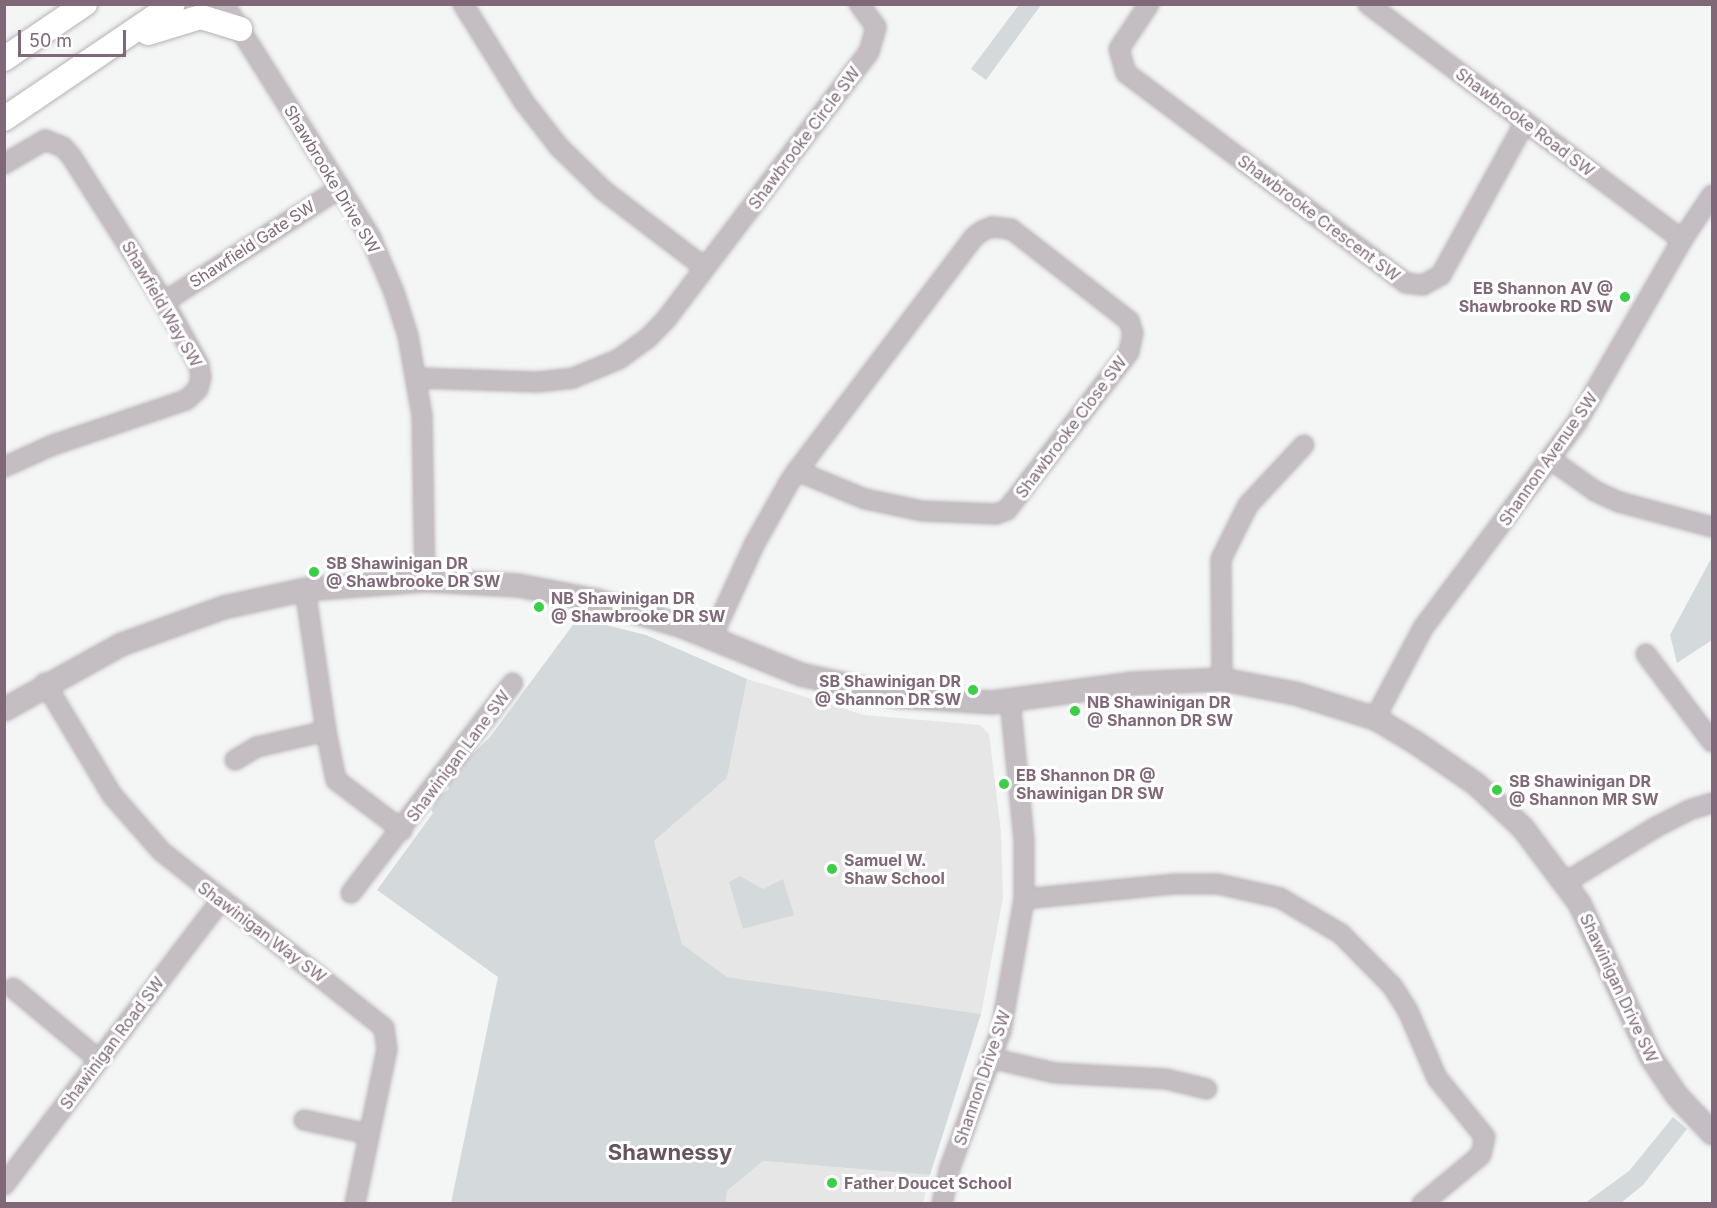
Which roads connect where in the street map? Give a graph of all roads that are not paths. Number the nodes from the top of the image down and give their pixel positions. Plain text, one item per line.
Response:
1 (85, 4) edge
2 (172, 4) edge
3 (224, 4) edge
4 (463, 4) edge
5 (859, 4) edge
6 (1149, 4) edge
7 (1368, 4) edge
8 (240, 29) junction
9 (107, 49) junction
10 (4, 59) edge
11 (4, 119) edge
12 (1525, 122) junction
13 (4, 164) edge
14 (340, 188) junction
15 (1713, 195) edge
16 (1682, 240) junction
17 (705, 268) junction
18 (164, 302) junction
19 (417, 378) junction
20 (1304, 445) dead end
21 (1550, 459) junction
22 (4, 467) edge
23 (797, 471) junction
24 (1713, 527) edge
25 (425, 580) junction
26 (305, 589) junction
27 (711, 639) junction
28 (1646, 654) dead end
29 (1222, 679) junction
30 (513, 682) dead end
31 (45, 683) junction
32 (1010, 700) junction
33 (4, 709) edge
34 (1375, 718) junction
35 (326, 731) junction
36 (1713, 742) edge
37 (235, 760) dead end
38 (1713, 803) edge
39 (402, 830) junction
40 (1566, 882) junction
41 (351, 893) dead end
42 (1024, 899) junction
43 (220, 901) junction
44 (13, 988) dead end
45 (990, 1058) junction
46 (99, 1060) junction
47 (1207, 1089) dead end
48 (304, 1120) dead end
49 (1713, 1133) edge
50 (369, 1134) junction
51 (4, 1185) edge
52 (354, 1203) edge
53 (942, 1203) edge
54 (1422, 1203) edge

1 - 10 main road
2 - 9 main road
3 - 8 street, Shawbrooke Drive SW
4 - 17 street
5 - 17 street, Shawbrooke Circle SW
6 - 12 street, Shawbrooke Crescent SW
7 - 12 street, Shawbrooke Road SW
8 - 9 main road
8 - 14 street, Shawbrooke Drive SW
9 - 11 main road
12 - 16 street, Shawbrooke Road SW
13 - 18 street, Shawfield Way SW
14 - 18 street, Shawfield Gate SW
14 - 19 street, Shawbrooke Drive SW
15 - 16 street, Shannon Avenue SW
16 - 21 street, Shannon Avenue SW
17 - 19 street, Shawbrooke Circle SW
18 - 22 street, Shawfield Way SW
19 - 25 street, Shawbrooke Drive SW
20 - 29 street
21 - 24 street
21 - 34 street, Shannon Avenue SW
23 - 23 street, Shawbrooke Close SW
23 - 27 street, Shawbrooke Close SW
25 - 26 street, Shawinigan Drive SW
25 - 27 street, Shawinigan Drive SW
26 - 31 street, Shawinigan Drive SW
26 - 35 street, Shawinigan Lane SW
27 - 32 street, Shawinigan Drive SW
28 - 36 street
29 - 32 street, Shawinigan Drive SW
29 - 34 street, Shawinigan Drive SW
30 - 39 street, Shawinigan Lane SW
31 - 33 street, Shawinigan Drive SW
31 - 43 street, Shawinigan Way SW
32 - 42 street, Shannon Drive SW
34 - 40 street, Shawinigan Drive SW
35 - 37 street
35 - 39 street, Shawinigan Lane SW
38 - 40 street
39 - 41 street, Shawinigan Lane SW
40 - 49 street, Shawinigan Drive SW
42 - 45 street, Shannon Drive SW
42 - 54 street
43 - 46 street, Shawinigan Road SW
43 - 50 street, Shawinigan Way SW
44 - 46 street
45 - 47 street
45 - 53 street, Shannon Drive SW
46 - 51 street, Shawinigan Road SW
48 - 50 street
50 - 52 street, Shawinigan Way SW

